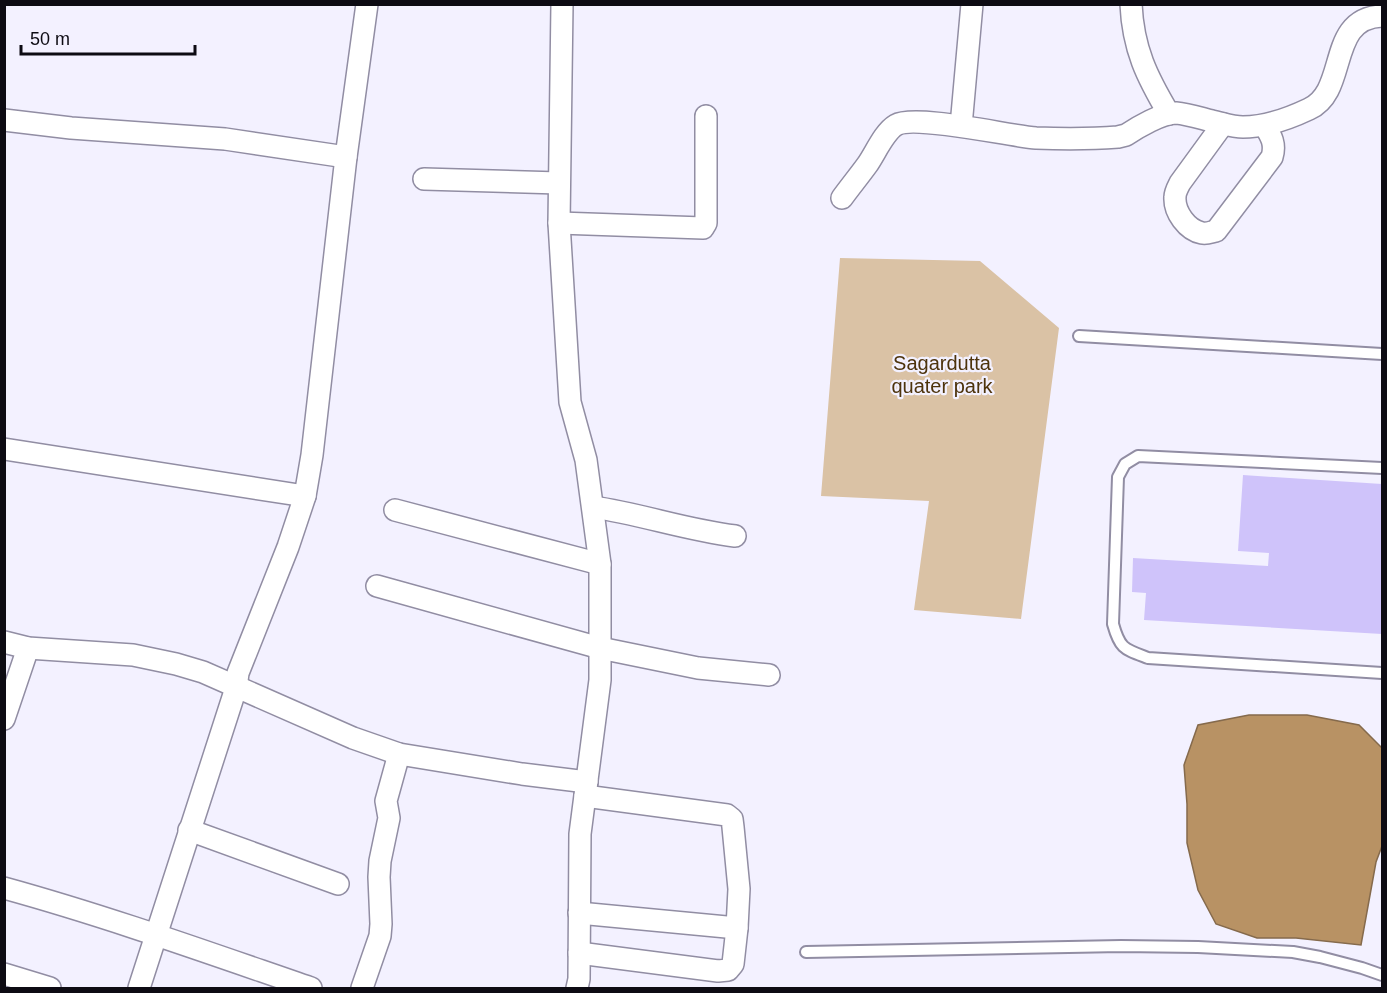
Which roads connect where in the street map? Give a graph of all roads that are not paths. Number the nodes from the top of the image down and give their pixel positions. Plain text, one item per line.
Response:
1 (367, 4) edge
2 (562, 4) edge
3 (972, 4) edge
4 (1131, 4) edge
5 (1383, 16) edge
6 (1169, 114) junction
7 (706, 116) dead end
8 (4, 120) edge
9 (1223, 124) junction
10 (961, 126) junction
11 (1265, 126) junction
12 (346, 157) junction
13 (424, 179) dead end
14 (559, 183) junction
15 (842, 198) dead end
16 (559, 223) junction
17 (1079, 336) dead end
18 (1383, 354) edge
19 (4, 449) edge
20 (1383, 468) edge
21 (305, 496) junction
22 (592, 507) junction
23 (395, 510) dead end
24 (735, 536) dead end
25 (600, 564) junction
26 (377, 586) dead end
27 (4, 642) edge
28 (28, 648) junction
29 (600, 648) junction
30 (1383, 673) edge
31 (769, 675) dead end
32 (236, 688) junction
33 (4, 719) edge
34 (399, 754) junction
35 (586, 789) junction
36 (189, 830) junction
37 (338, 884) dead end
38 (4, 888) edge
39 (579, 913) junction
40 (737, 928) junction
41 (156, 934) junction
42 (807, 952) dead end
43 (579, 953) junction
44 (4, 974) edge
45 (1383, 975) edge
46 (50, 988) edge
47 (139, 988) edge
48 (311, 988) edge
49 (362, 988) edge
50 (577, 988) edge

1 - 12 street
2 - 14 street
3 - 10 street
4 - 6 street
5 - 11 street
6 - 9 street
6 - 10 street
7 - 16 street
8 - 12 street
9 - 11 street
9 - 11 street
10 - 15 street
12 - 21 street
13 - 14 street
14 - 16 street
16 - 22 street
17 - 18 lane
19 - 21 street
20 - 30 lane
21 - 32 street
22 - 24 street
22 - 25 street
23 - 25 street
25 - 29 street
26 - 29 street
27 - 28 street
28 - 32 street
28 - 33 street
29 - 31 street
29 - 35 street
32 - 34 street
32 - 36 street
34 - 35 street
34 - 49 street
35 - 39 street
35 - 40 street
36 - 37 street
36 - 41 street
38 - 41 street
39 - 40 street
39 - 43 street
40 - 43 street
41 - 47 street
41 - 48 street
42 - 45 lane
43 - 50 street
44 - 46 street

